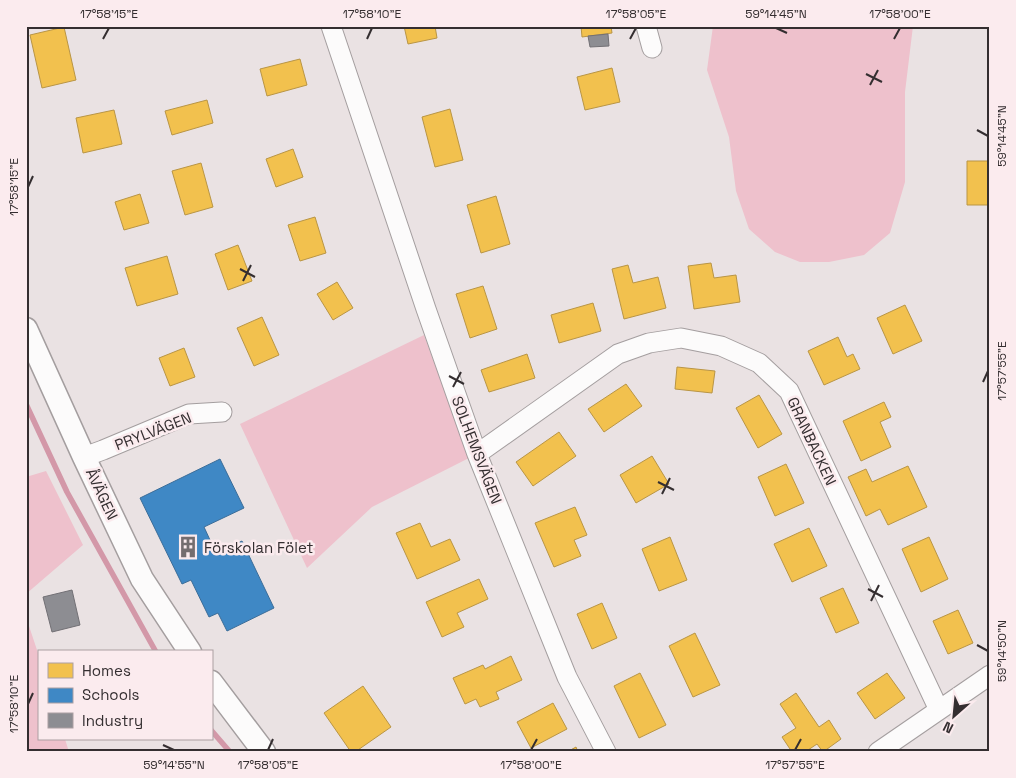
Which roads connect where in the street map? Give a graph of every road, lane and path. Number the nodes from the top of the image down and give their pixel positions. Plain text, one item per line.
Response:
1 (331, 26) edge
2 (646, 26) edge
3 (652, 48) dead end
4 (26, 329) edge
5 (222, 412) dead end
6 (476, 454) junction
7 (84, 457) junction
8 (189, 650) edge
9 (990, 674) edge
10 (212, 683) edge
11 (939, 710) junction
12 (264, 752) edge
13 (606, 752) edge
14 (878, 752) edge

1 - 6 street, SOLHEMSVÄGEN
2 - 3 street
4 - 7 street, ÅVÄGEN
5 - 7 street, PRYLVÄGEN
6 - 11 street, GRANBACKEN
6 - 13 street, SOLHEMSVÄGEN
7 - 8 street, ÅVÄGEN
9 - 11 street
10 - 12 street
11 - 14 street

